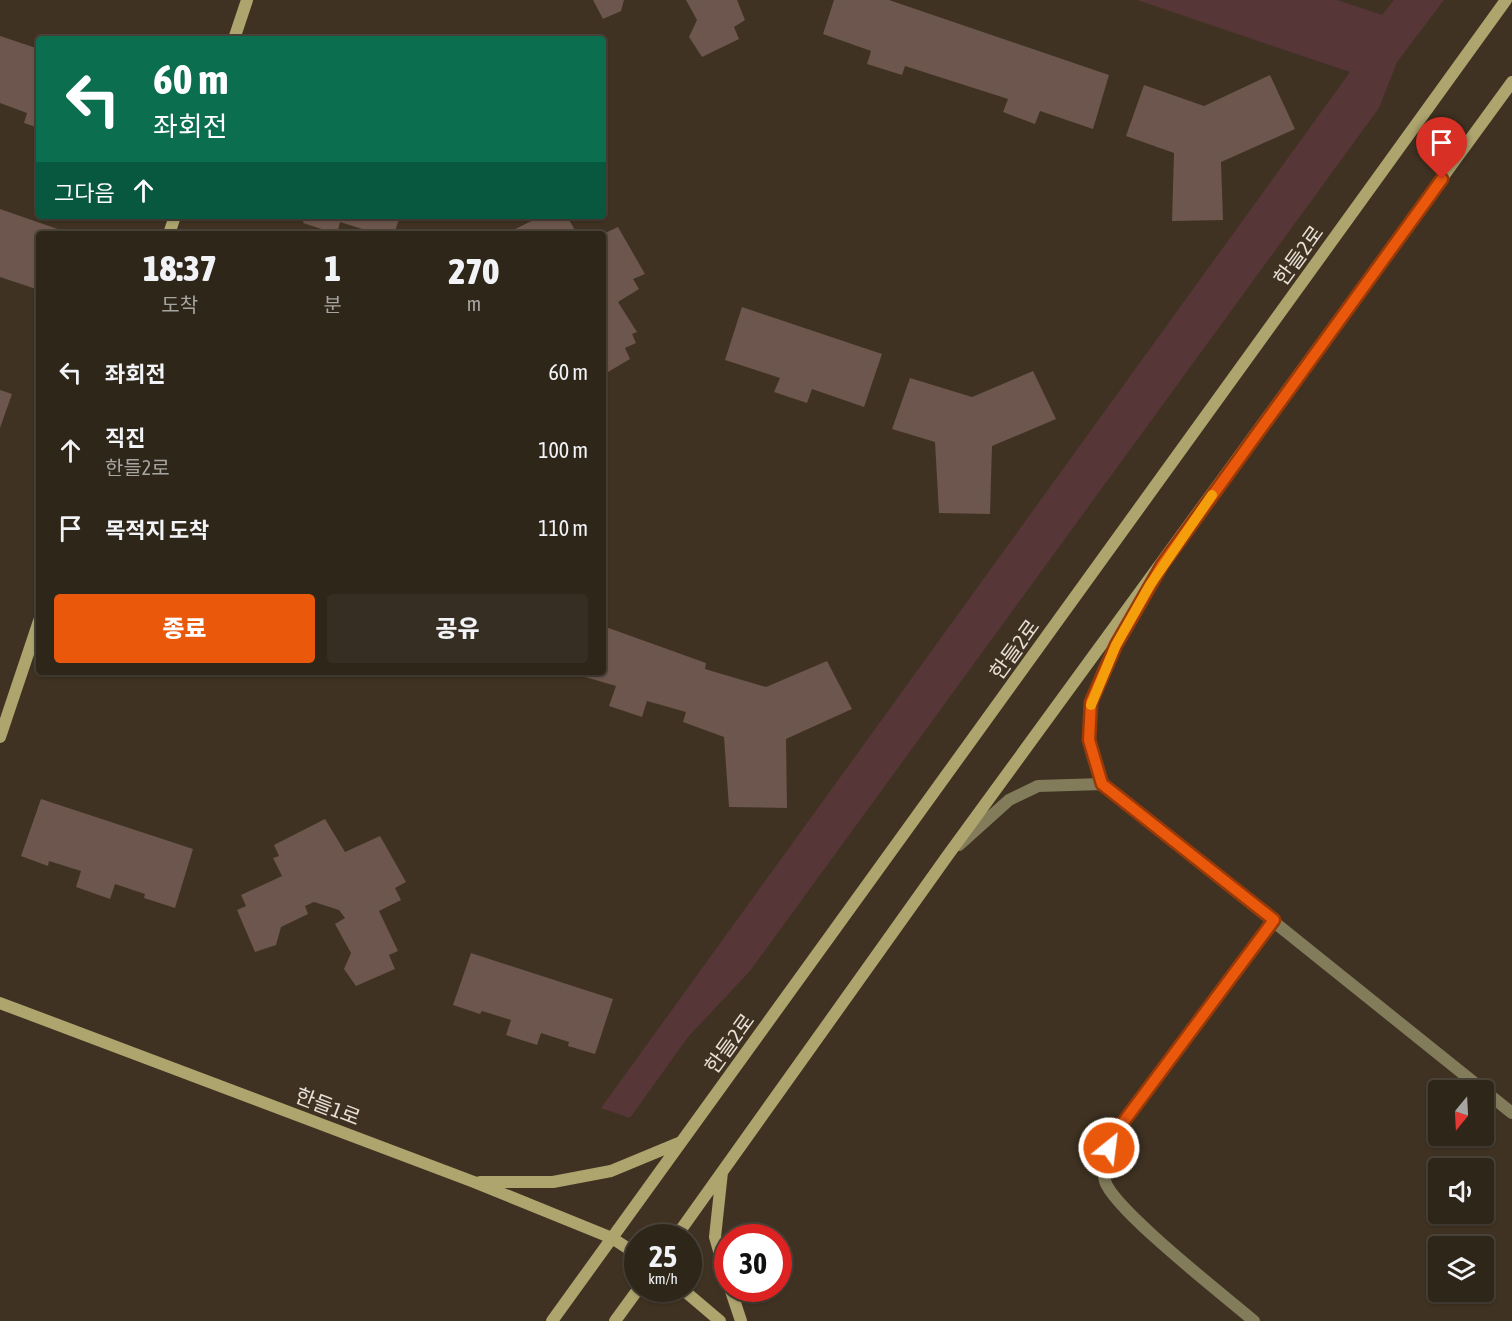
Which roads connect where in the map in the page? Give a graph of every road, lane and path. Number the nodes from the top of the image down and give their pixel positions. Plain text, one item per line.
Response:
1 (247, 0) edge
2 (1506, 0) edge
3 (235, 36) edge
4 (1512, 82) edge
5 (1162, 565) junction
6 (36, 630) edge
7 (0, 737) edge
8 (1102, 784) junction
9 (948, 855) junction
10 (1274, 920) junction
11 (0, 1003) edge
12 (1512, 1113) edge
13 (682, 1141) junction
14 (722, 1171) junction
15 (474, 1182) junction
16 (685, 1224) edge
17 (716, 1224) edge
18 (612, 1238) junction
19 (624, 1246) edge
20 (629, 1302) edge
21 (698, 1302) edge
22 (735, 1302) edge
23 (552, 1321) edge
24 (615, 1321) edge
25 (720, 1321) edge
26 (741, 1321) edge
27 (1254, 1321) edge

1 - 3 street
2 - 13 street, 한들2로
4 - 5 street
5 - 8 street
5 - 9 street
6 - 7 street
8 - 9 street
8 - 10 street
9 - 14 street
10 - 12 street
10 - 27 street
11 - 15 street, 한들1로
13 - 15 street
13 - 18 street, 한들2로
14 - 16 street
14 - 17 street
15 - 18 street, 한들1로
18 - 19 street, 한들1로
18 - 23 street, 한들2로
20 - 24 street
21 - 25 street
22 - 26 street

